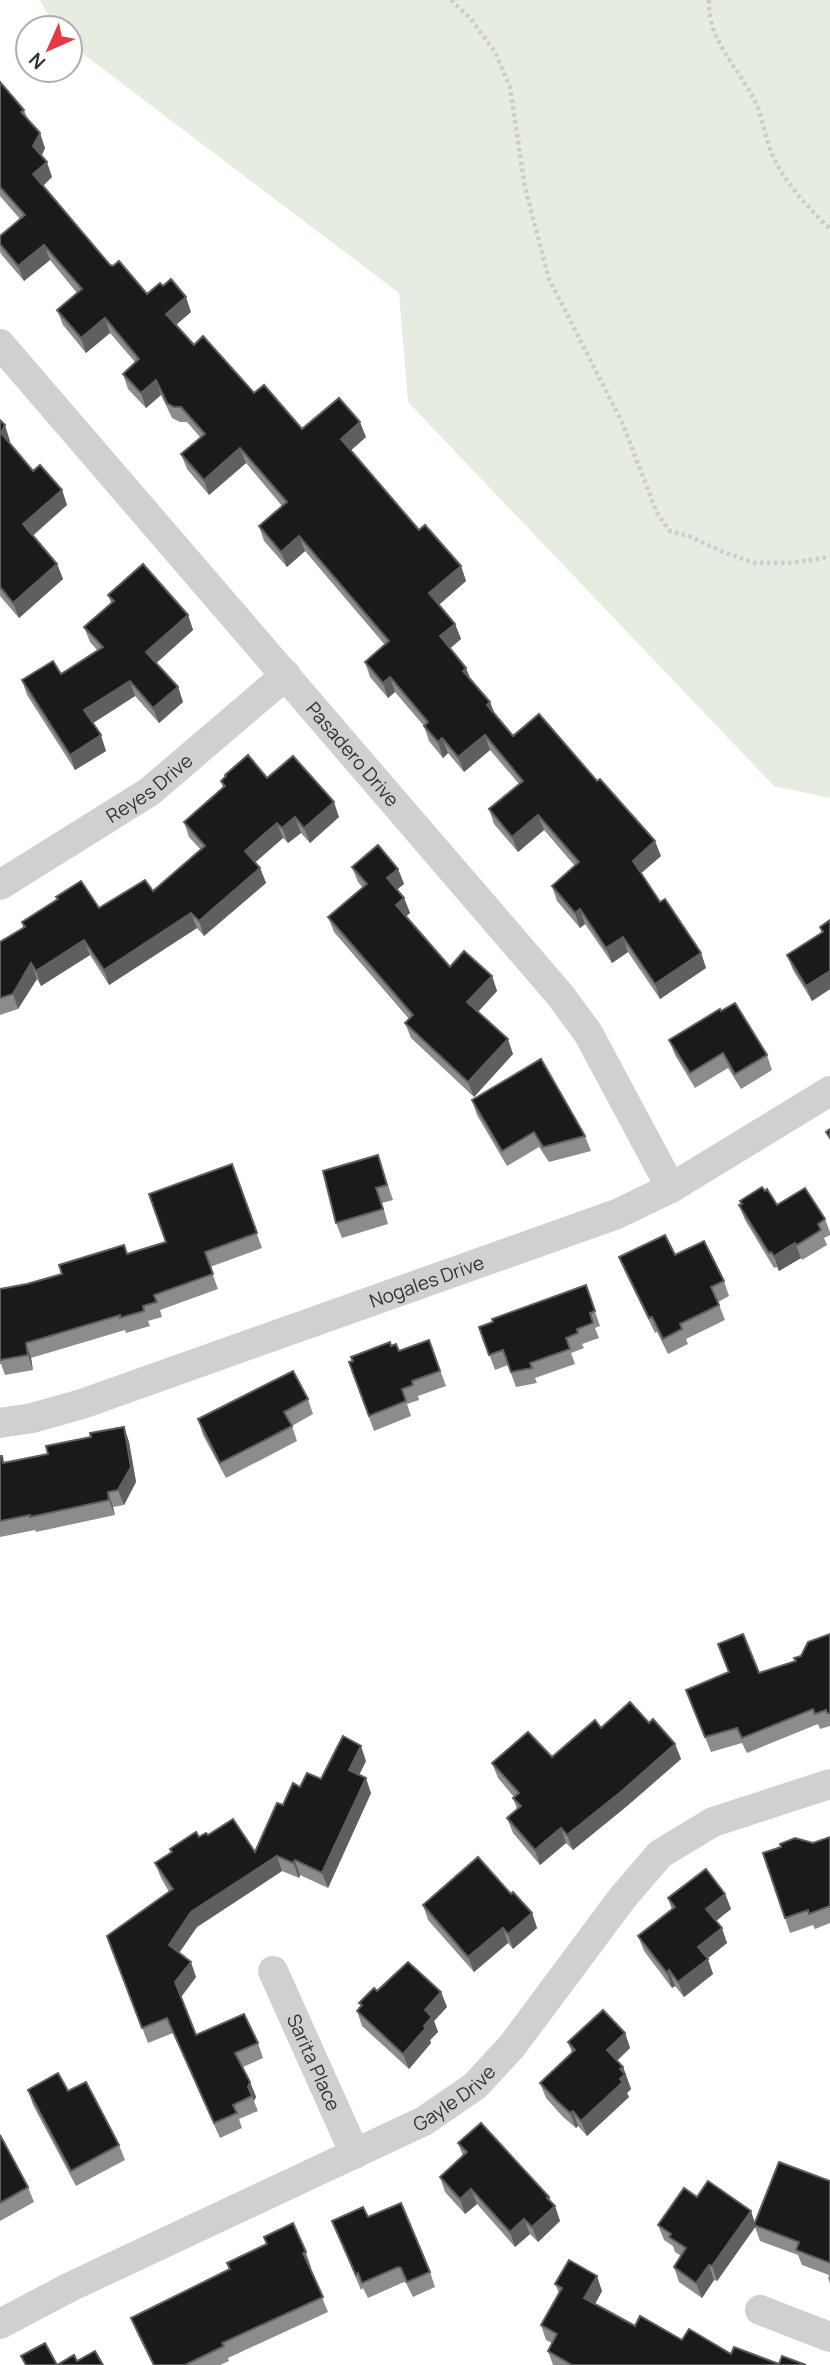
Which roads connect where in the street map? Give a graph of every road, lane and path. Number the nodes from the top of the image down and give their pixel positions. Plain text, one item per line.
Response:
1 (451, 0) edge
2 (709, 0) edge
3 (830, 229) edge
4 (0, 344) edge
5 (830, 557) edge
6 (286, 676) junction
7 (0, 885) edge
8 (830, 1091) edge
9 (671, 1188) junction
10 (0, 1423) edge
11 (830, 1784) edge
12 (273, 1971) dead end
13 (355, 2154) junction
14 (760, 2310) dead end
15 (0, 2324) edge
16 (830, 2337) edge

1 - 5 path
2 - 3 path
4 - 6 street, Pasadero Drive
6 - 7 street, Reyes Drive
6 - 9 street, Pasadero Drive
8 - 9 street, Nogales Drive
9 - 10 street, Nogales Drive
11 - 13 street, Gayle Drive
12 - 13 street, Sarita Place
13 - 15 street, Gayle Drive
14 - 16 street

